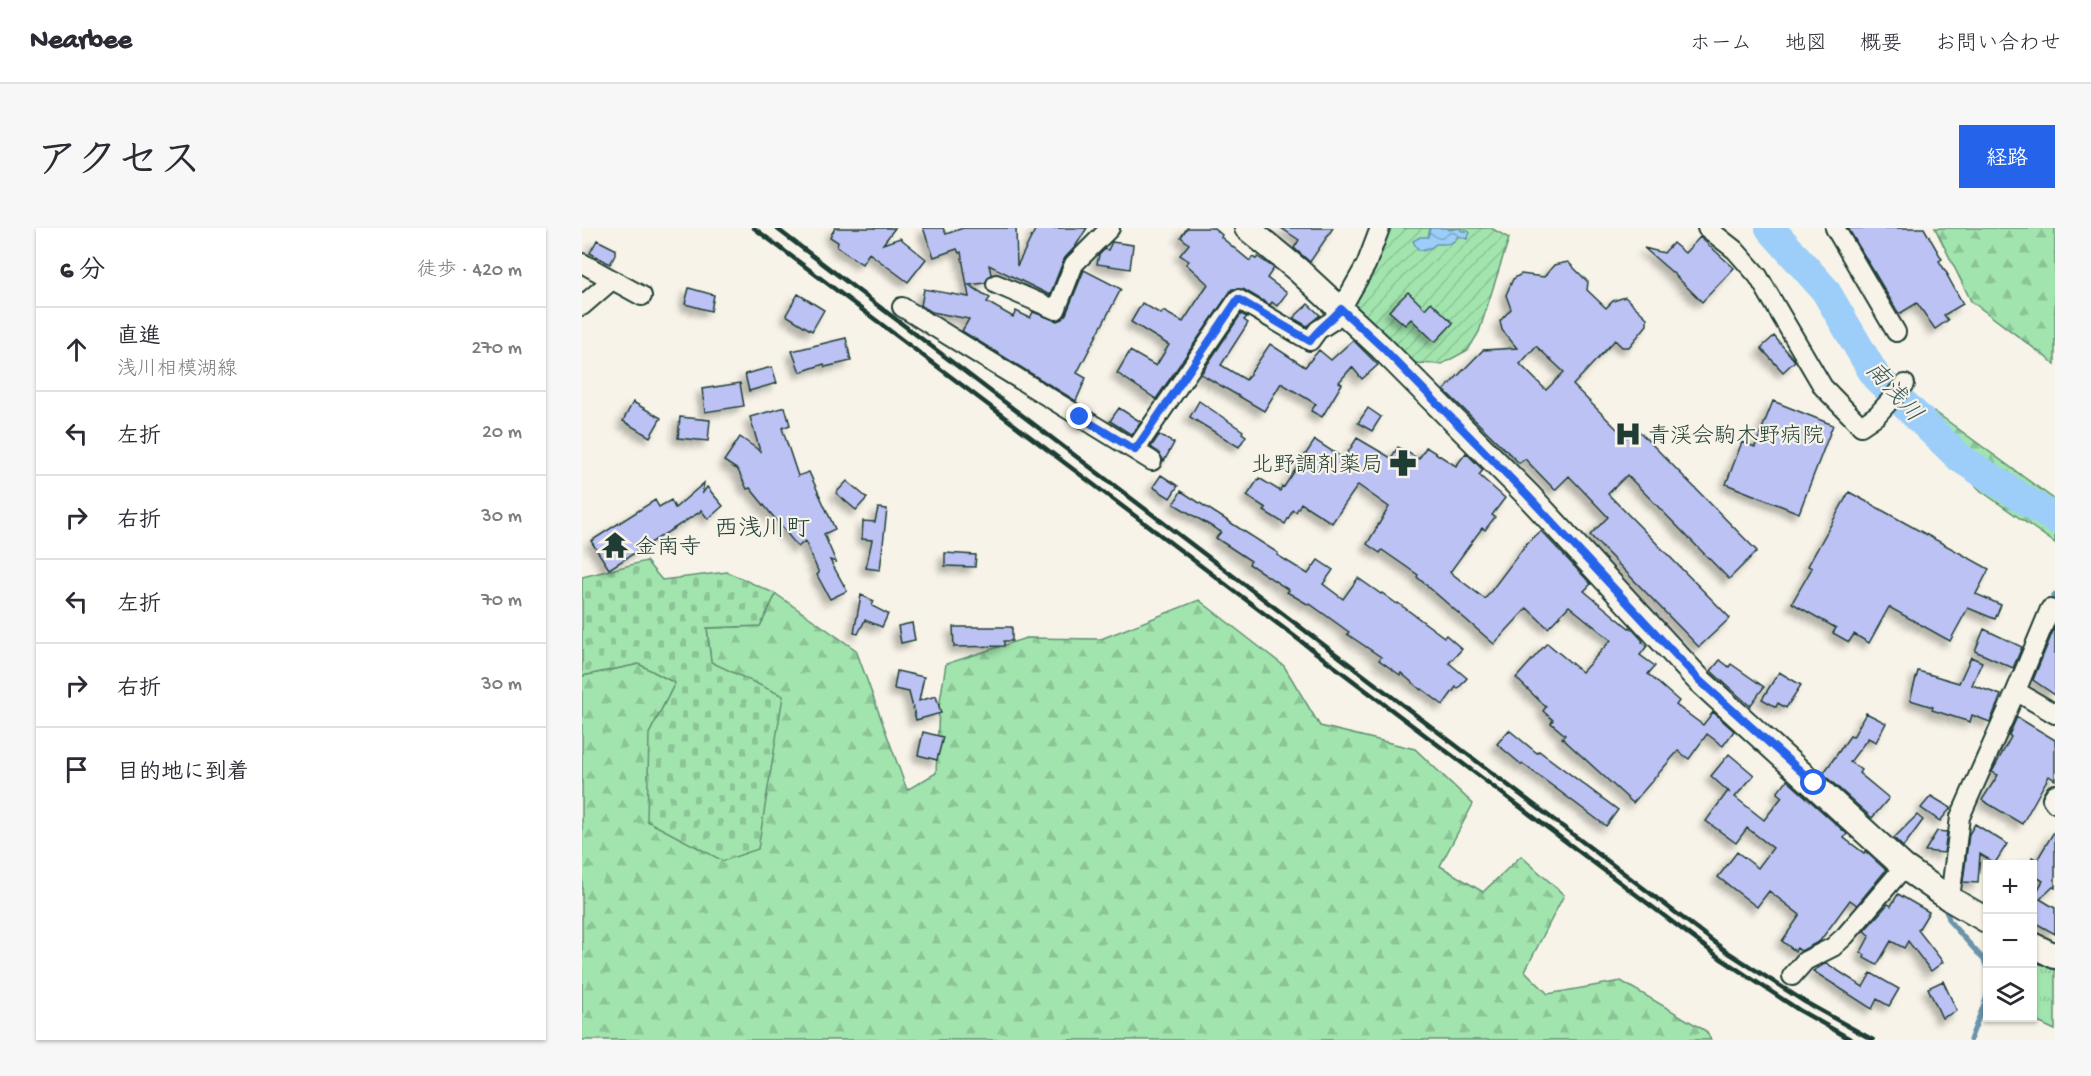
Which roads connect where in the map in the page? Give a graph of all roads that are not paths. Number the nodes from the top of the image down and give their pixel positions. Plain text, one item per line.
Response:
1 (1110, 228) edge
2 (1247, 228) edge
3 (1380, 228) edge
4 (1707, 228) edge
5 (1834, 228) edge
6 (582, 263) edge
7 (612, 280) junction
8 (996, 284) dead end
9 (642, 296) dead end
10 (582, 306) edge
11 (902, 307) dead end
12 (1341, 309) junction
13 (1896, 332) dead end
14 (1905, 384) dead end
15 (1135, 450) junction
16 (1152, 460) dead end
17 (2055, 612) edge
18 (2016, 691) junction
19 (2055, 714) edge
20 (2055, 794) edge
21 (2055, 803) edge
22 (1904, 867) junction
23 (1950, 899) junction
24 (1983, 918) edge
25 (2037, 947) edge
26 (2055, 956) edge
27 (1792, 976) dead end

1 - 8 street
2 - 12 main road
3 - 12 street
4 - 14 street
5 - 13 street
6 - 7 street
7 - 9 street
7 - 10 street
11 - 15 street
12 - 15 street
12 - 22 main road
15 - 16 street
17 - 18 street
18 - 19 street
18 - 23 street
20 - 21 street
22 - 23 main road
22 - 27 street
23 - 24 main road
25 - 26 main road

